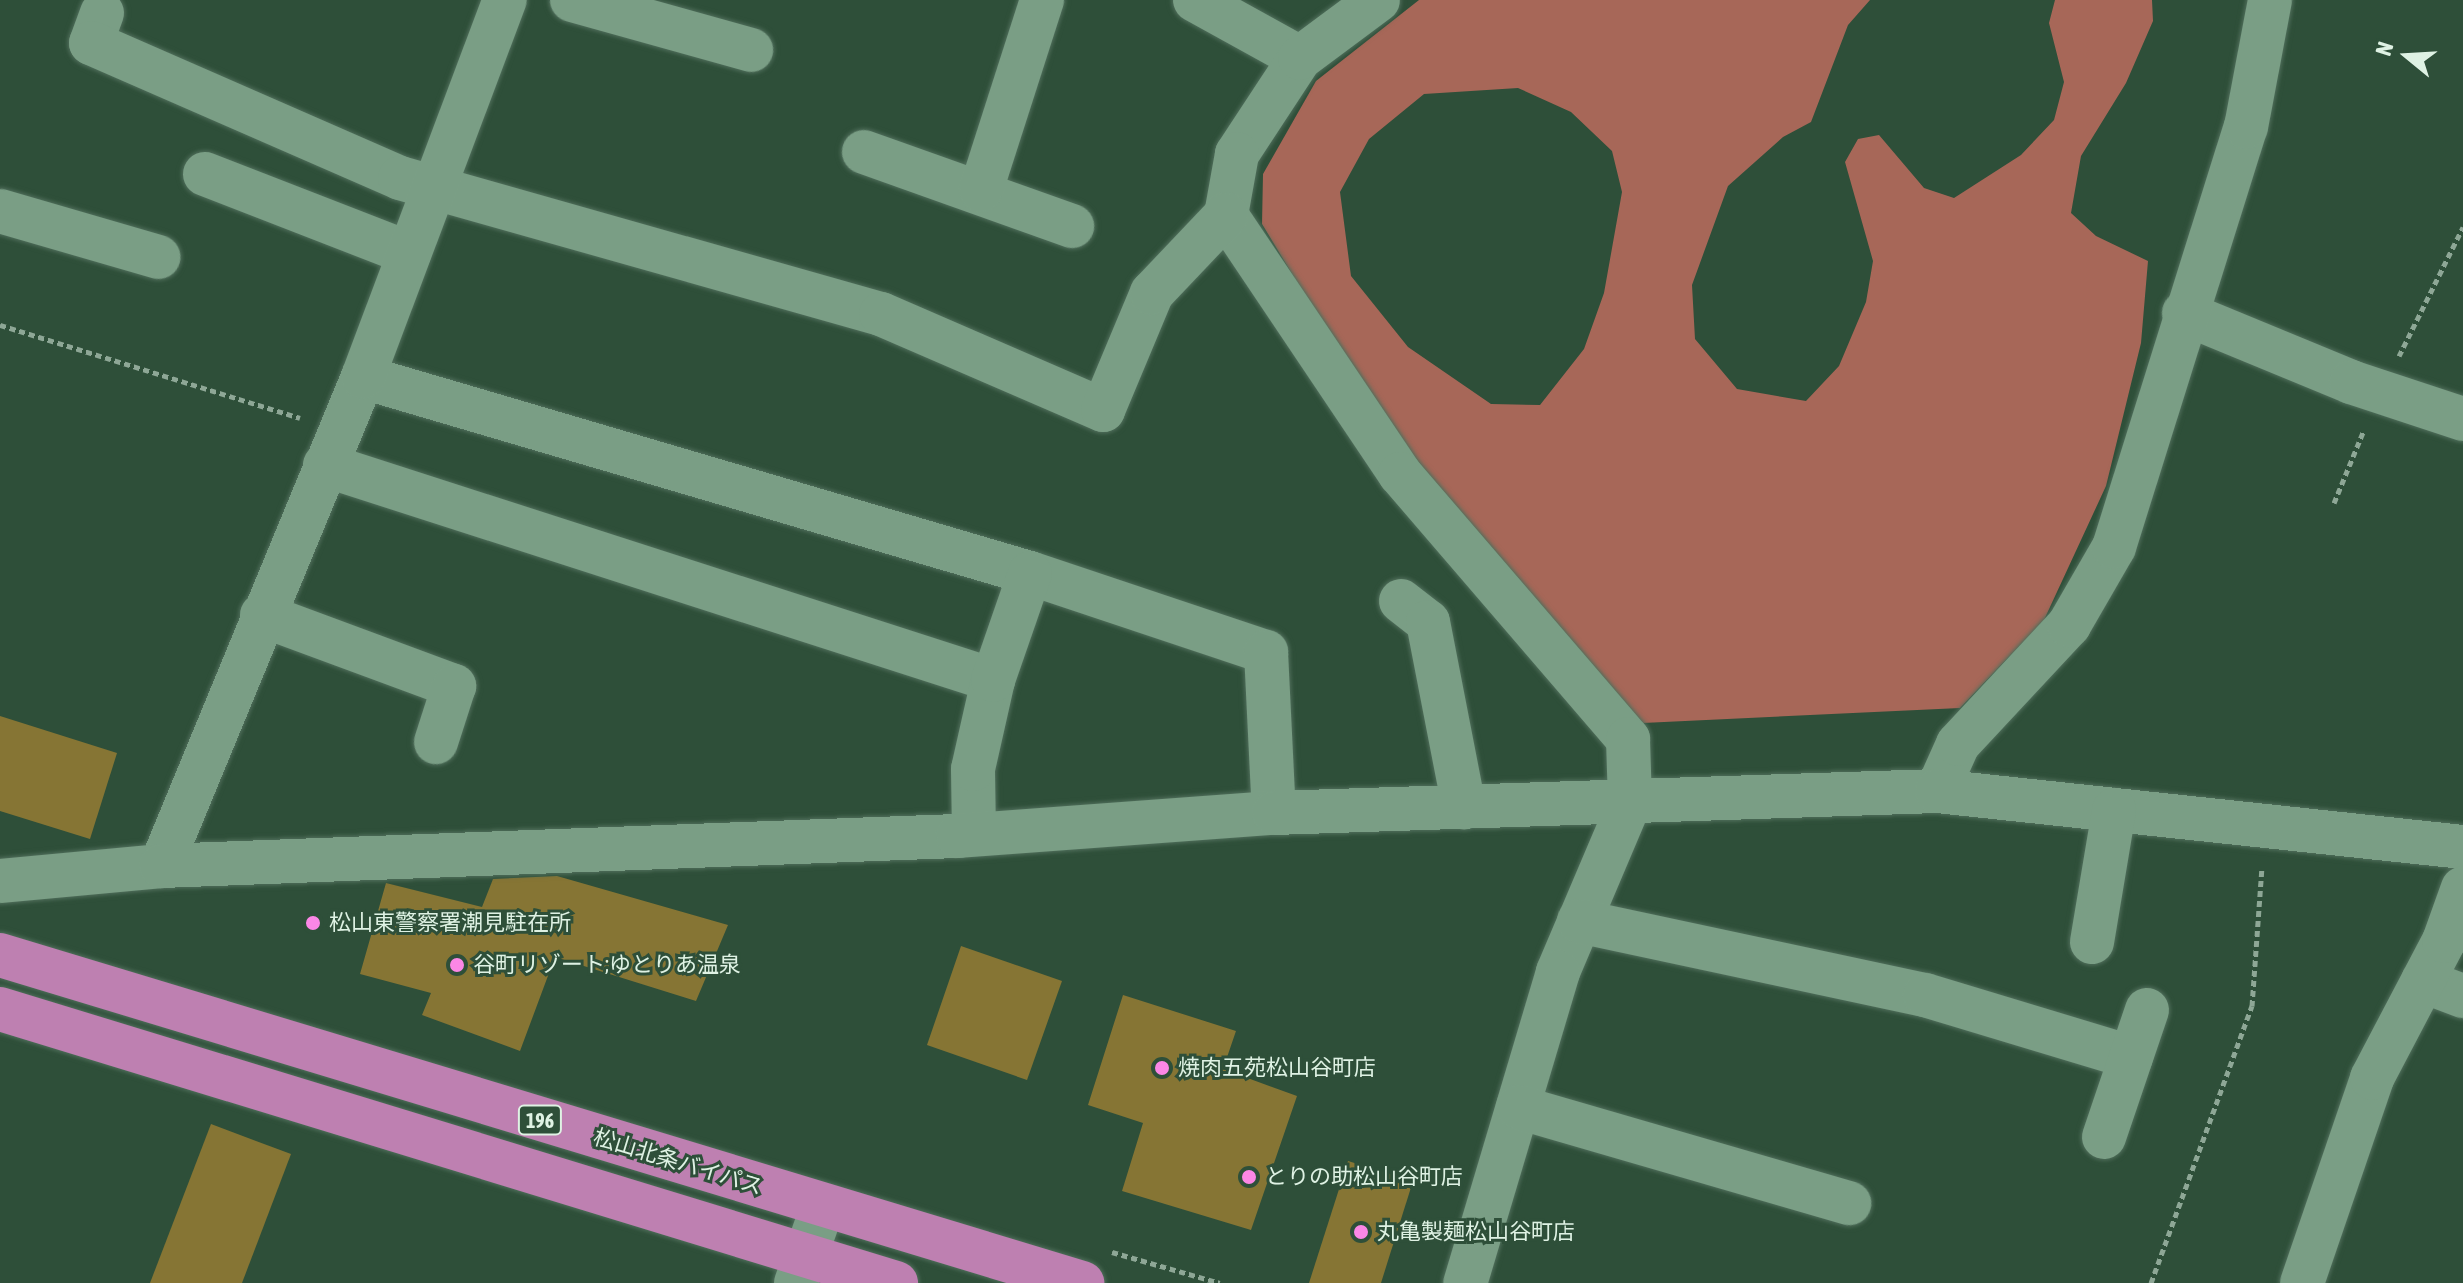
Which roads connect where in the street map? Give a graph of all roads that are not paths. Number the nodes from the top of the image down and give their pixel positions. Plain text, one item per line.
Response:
1 (505, 0) edge
2 (572, 0) edge
3 (1042, 0) edge
4 (1195, 0) edge
5 (1378, 0) edge
6 (2270, 0) edge
7 (1242, 12) edge
8 (102, 13) dead end
9 (751, 50) dead end
10 (1300, 58) junction
11 (864, 152) dead end
12 (205, 174) dead end
13 (434, 187) junction
14 (981, 190) junction
15 (0, 211) edge
16 (1226, 215) junction
17 (1072, 226) dead end
18 (409, 253) junction
19 (158, 257) dead end
20 (2184, 313) junction
21 (363, 377) junction
22 (2463, 419) edge
23 (332, 448) junction
24 (1030, 573) junction
25 (1401, 601) dead end
26 (262, 615) junction
27 (993, 680) junction
28 (436, 742) dead end
29 (1937, 791) junction
30 (1630, 802) junction
31 (1464, 808) junction
32 (2114, 810) junction
33 (1274, 813) junction
34 (974, 834) junction
35 (2463, 847) edge
36 (161, 866) junction
37 (1, 887) edge
38 (2463, 888) edge
39 (1579, 921) junction
40 (2092, 942) dead end
41 (0, 955) edge
42 (2443, 988) edge
43 (0, 1009) edge
44 (2147, 1010) dead end
45 (2131, 1057) junction
46 (1518, 1107) junction
47 (2104, 1137) dead end
48 (1849, 1203) dead end
49 (823, 1206) junction
50 (800, 1269) edge
51 (896, 1283) edge
52 (1082, 1283) edge
53 (1465, 1283) edge
54 (2302, 1283) edge

1 - 13 street
2 - 9 street
3 - 14 street
4 - 7 street
5 - 10 street
6 - 20 street
7 - 10 street
8 - 13 street
10 - 16 street
11 - 14 street
12 - 18 street
13 - 16 street
13 - 18 street
14 - 17 street
15 - 19 street
16 - 30 street
18 - 21 street
20 - 22 street
20 - 29 street
21 - 23 street
21 - 24 street
23 - 26 street
23 - 27 street
24 - 27 street
24 - 33 street
25 - 31 street
26 - 28 street
26 - 36 street
27 - 34 street
29 - 30 street
29 - 32 street
30 - 31 street
30 - 39 street
31 - 33 street
32 - 35 street
32 - 40 street
33 - 34 street
34 - 36 street
36 - 37 street
38 - 42 street
39 - 45 street
39 - 46 street
41 - 49 highway, 松山北条バイパス / 196
42 - 54 street
43 - 50 highway, 196
44 - 45 street
45 - 47 street
46 - 48 street
46 - 53 street
49 - 50 street
49 - 52 highway, 松山北条バイパス / 196
50 - 51 highway, 196

